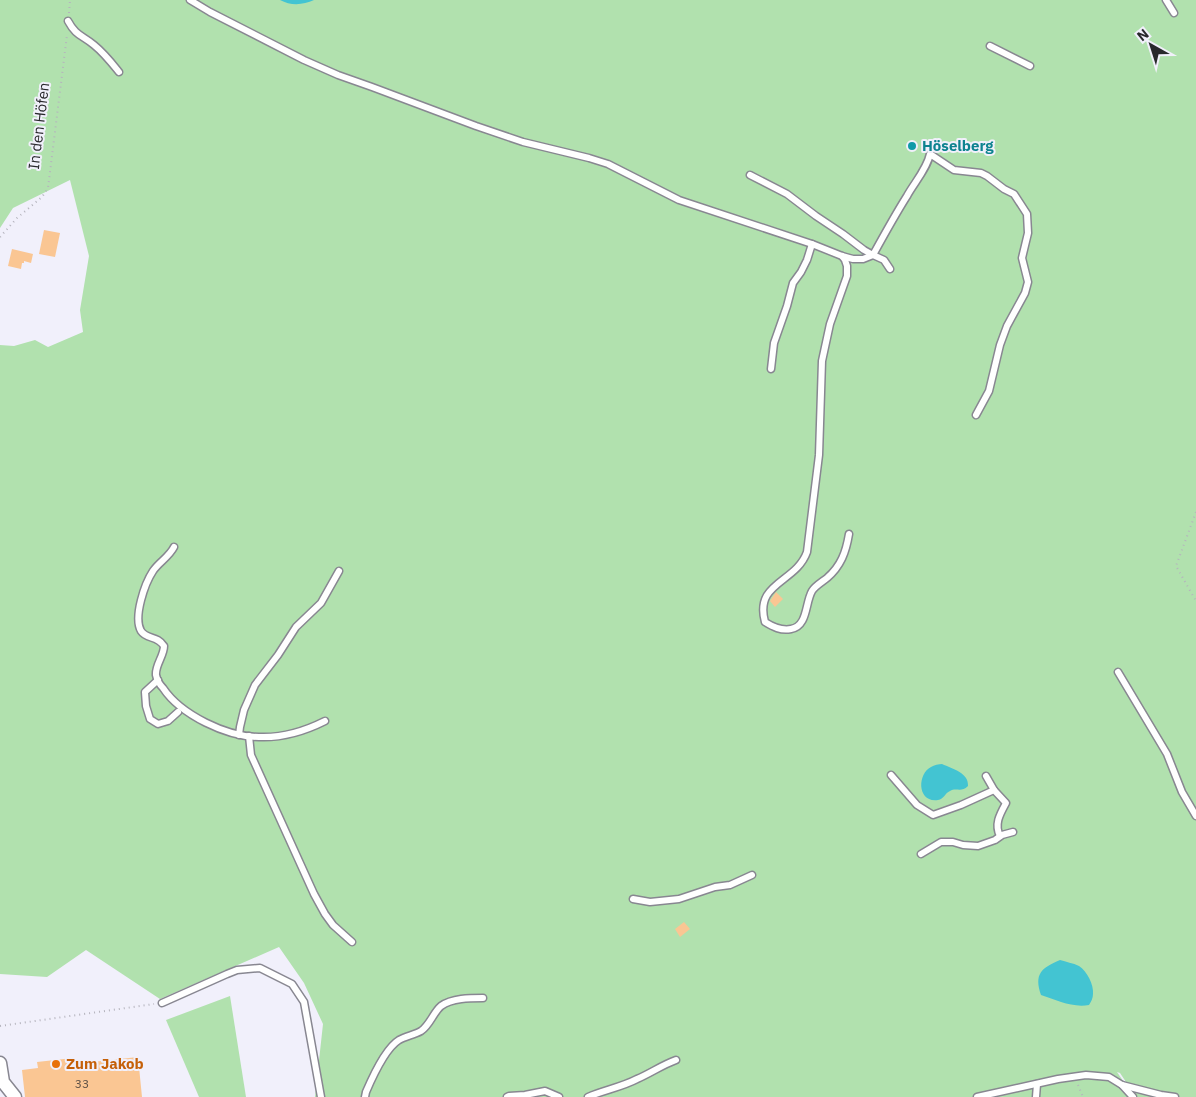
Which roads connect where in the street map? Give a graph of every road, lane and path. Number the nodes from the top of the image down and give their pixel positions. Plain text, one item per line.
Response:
1 (70, 0) edge
2 (190, 0) edge
3 (1166, 0) edge
4 (1174, 13) dead end
5 (68, 21) junction
6 (990, 46) dead end
7 (1030, 66) dead end
8 (119, 72) dead end
9 (750, 175) dead end
10 (0, 236) edge
11 (812, 244) junction
12 (873, 255) junction
13 (842, 256) junction
14 (890, 269) dead end
15 (771, 369) dead end
16 (976, 415) dead end
17 (1196, 512) edge
18 (849, 534) dead end
19 (174, 548) dead end
20 (340, 571) dead end
21 (1196, 601) edge
22 (1118, 672) dead end
23 (158, 680) junction
24 (178, 712) dead end
25 (325, 721) dead end
26 (239, 735) junction
27 (249, 736) junction
28 (891, 775) dead end
29 (986, 776) dead end
30 (994, 790) junction
31 (1196, 816) edge
32 (1013, 832) dead end
33 (1000, 836) junction
34 (921, 854) dead end
35 (752, 875) dead end
36 (633, 899) dead end
37 (352, 942) dead end
38 (483, 998) dead end
39 (162, 1003) joint
40 (0, 1026) edge
41 (676, 1060) dead end
42 (0, 1063) edge
43 (1037, 1084) junction
44 (1122, 1085) junction
45 (15, 1097) edge
46 (321, 1097) edge
47 (365, 1097) edge
48 (508, 1097) edge
49 (559, 1097) edge
50 (588, 1097) edge
51 (978, 1097) edge
52 (1036, 1097) edge
53 (1133, 1097) edge
54 (1174, 1097) edge

1 - 5 path, In den Höfen
2 - 11 lane
3 - 4 lane
5 - 8 lane
5 - 10 path, In den Höfen
6 - 7 lane
9 - 12 lane
11 - 13 lane
11 - 15 lane
12 - 13 lane
12 - 14 lane
12 - 16 lane
13 - 18 lane
17 - 21 path
19 - 23 lane
20 - 26 lane
22 - 31 lane
23 - 24 lane
23 - 26 lane
25 - 27 lane
26 - 27 lane
27 - 37 lane
28 - 30 lane
29 - 30 lane
30 - 33 lane
32 - 33 lane
33 - 34 lane
35 - 36 lane
38 - 47 lane
39 - 40 path
39 - 46 lane
41 - 50 lane
42 - 45 street
43 - 44 lane
43 - 51 lane
43 - 52 lane
44 - 53 lane
44 - 54 lane
48 - 49 lane

